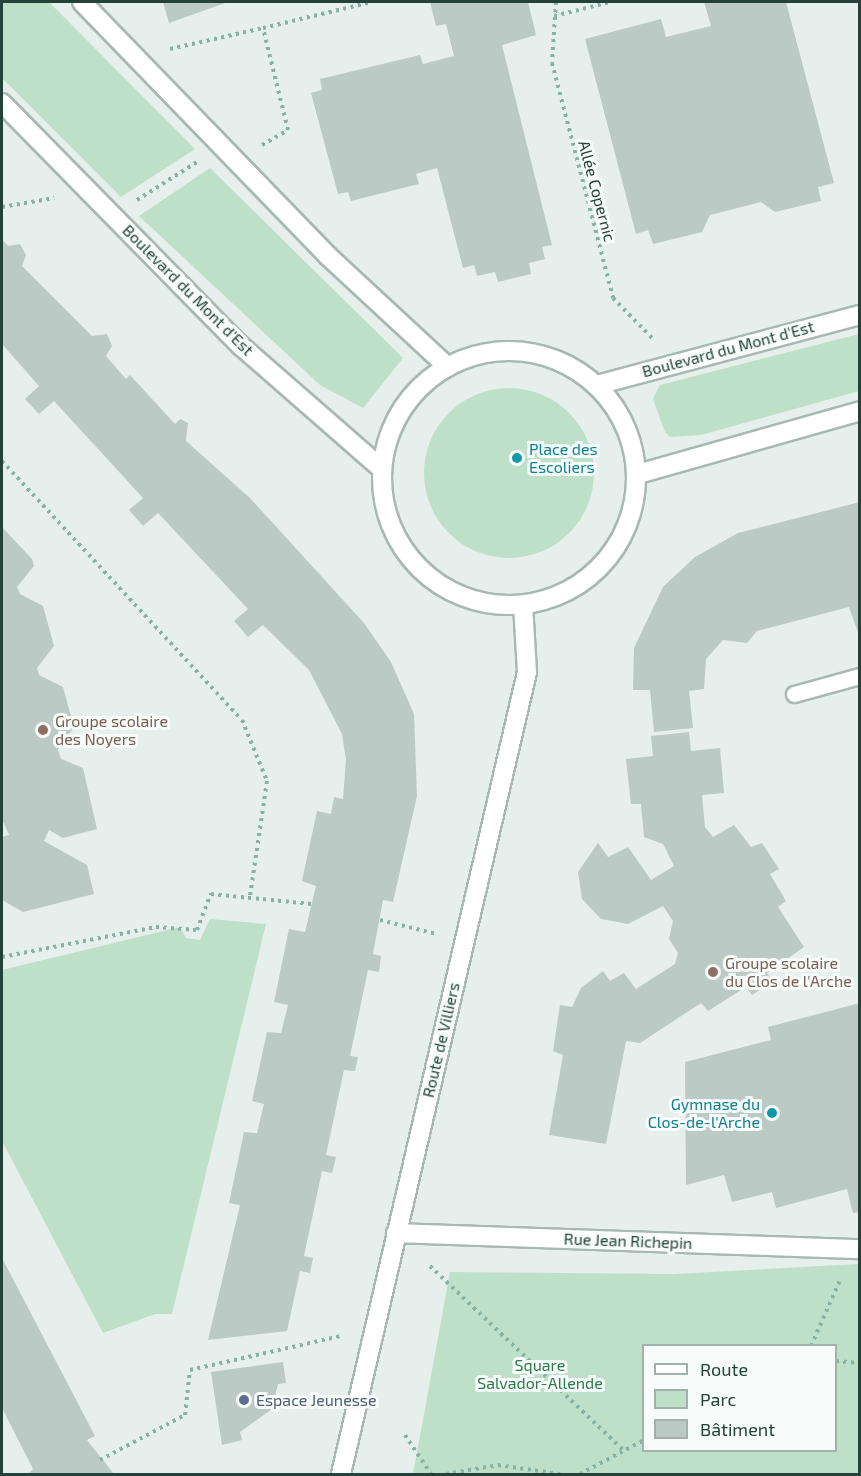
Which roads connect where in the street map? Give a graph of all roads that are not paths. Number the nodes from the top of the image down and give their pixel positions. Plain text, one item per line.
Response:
1 (82, 2) edge
2 (2, 103) edge
3 (860, 315) edge
4 (448, 367) junction
5 (597, 385) junction
6 (860, 411) edge
7 (382, 469) junction
8 (638, 474) junction
9 (523, 605) junction
10 (860, 676) edge
11 (795, 694) dead end
12 (396, 1233) junction
13 (857, 1249) edge
14 (341, 1474) edge

1 - 4 main road
2 - 7 main road, Boulevard du Mont d'Est
3 - 5 main road, Boulevard du Mont d'Est
4 - 5 main road
4 - 7 main road
5 - 8 main road
6 - 8 main road
7 - 9 main road
8 - 9 main road
9 - 12 main road, Route de Villiers
10 - 11 lane
12 - 13 main road, Rue Jean Richepin
12 - 14 main road, Route de Villiers

